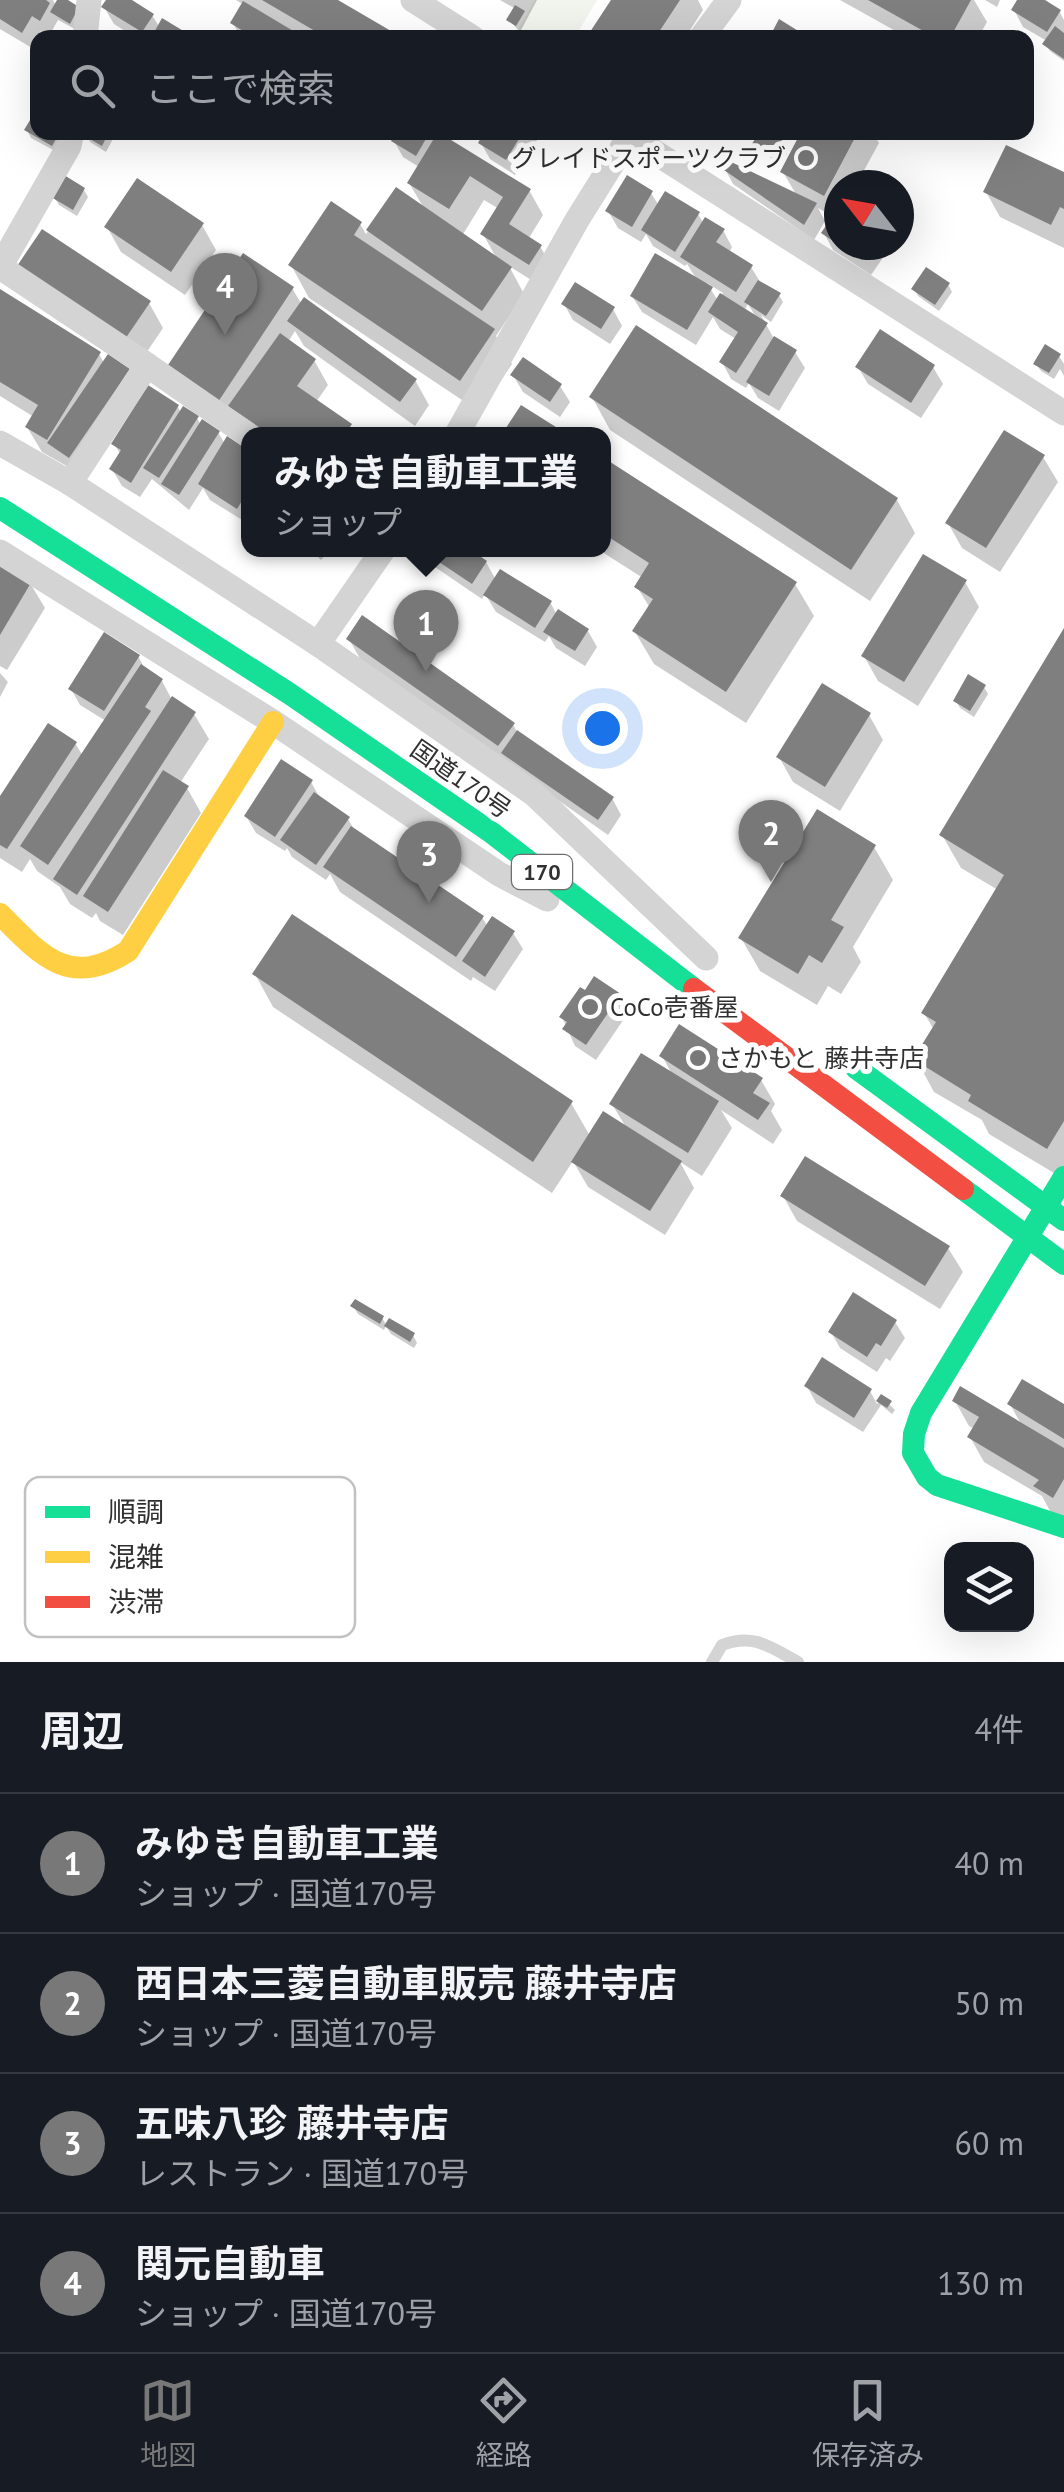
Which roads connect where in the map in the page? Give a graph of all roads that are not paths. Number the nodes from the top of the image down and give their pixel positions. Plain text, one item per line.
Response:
1 (89, 0) edge
2 (413, 0) edge
3 (729, 0) edge
4 (460, 21) edge
5 (87, 30) edge
6 (708, 30) edge
7 (70, 140) edge
8 (624, 140) edge
9 (637, 140) edge
10 (148, 366) junction
11 (1064, 413) edge
12 (461, 427) edge
13 (241, 430) edge
14 (0, 442) edge
15 (70, 483) junction
16 (0, 508) edge
17 (0, 552) edge
18 (378, 557) edge
19 (318, 644) junction
20 (273, 722) junction
21 (564, 854) dead end
22 (0, 914) edge
23 (636, 945) junction
24 (713, 963) joint
25 (837, 1054) dead end
26 (1064, 1177) edge
27 (1055, 1213) edge
28 (1028, 1236) junction
29 (1064, 1264) edge
30 (1064, 1527) edge
31 (712, 1662) edge
32 (798, 1662) edge

1 - 5 street
2 - 4 street
3 - 6 street
7 - 10 street
8 - 12 street
9 - 11 street
10 - 13 street
10 - 15 street
14 - 15 street
15 - 19 street
16 - 23 main road, 国道170号 / 170
17 - 20 street
18 - 19 street
19 - 24 street
20 - 22 main road
20 - 23 street
21 - 24 main road, 170
23 - 28 main road, 国道170号 / 170
25 - 27 main road
26 - 27 main road
27 - 28 main road
28 - 29 main road, 国道170号 / 170
28 - 30 main road
31 - 32 lane

